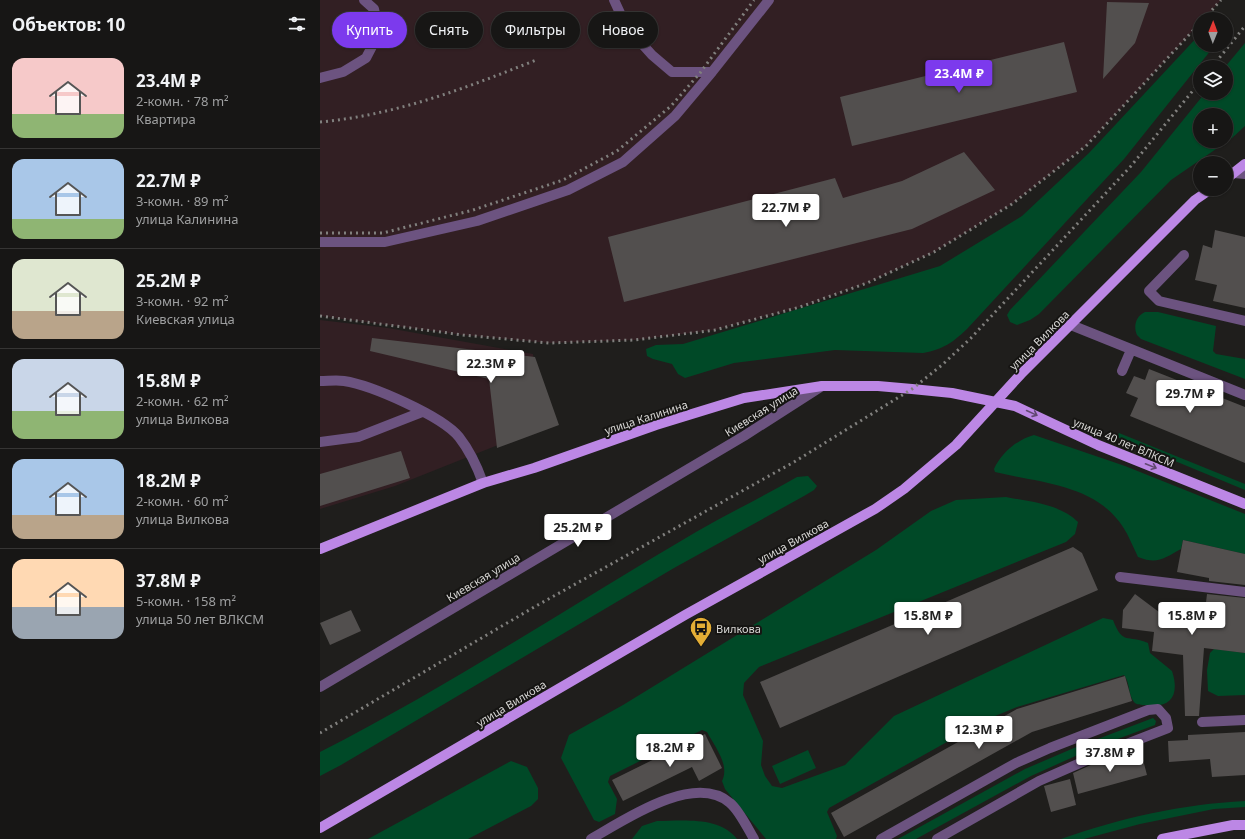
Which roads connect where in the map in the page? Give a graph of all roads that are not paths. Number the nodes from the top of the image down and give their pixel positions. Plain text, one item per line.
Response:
1 (364, 0) edge
2 (614, 0) edge
3 (768, 0) edge
4 (712, 72) junction
5 (320, 78) edge
6 (1245, 164) edge
7 (1233, 174) edge
8 (1245, 174) edge
9 (1233, 176) edge
10 (1201, 196) edge
11 (320, 242) edge
12 (1184, 255) dead end
13 (1245, 321) edge
14 (1070, 325) junction
15 (1130, 350) junction
16 (1122, 371) dead end
17 (320, 381) edge
18 (822, 386) junction
19 (1245, 395) edge
20 (995, 401) junction
21 (422, 412) junction
22 (320, 442) edge
23 (483, 483) junction
24 (1245, 504) edge
25 (320, 549) edge
26 (1120, 577) dead end
27 (1245, 592) edge
28 (320, 687) edge
29 (1245, 720) edge
30 (1202, 722) dead end
31 (1245, 825) edge
32 (320, 828) edge
33 (591, 839) edge
34 (754, 839) edge
35 (881, 839) edge
36 (937, 839) edge
37 (1162, 839) edge

1 - 5 street
2 - 4 street
3 - 4 street
4 - 11 street
6 - 7 main road
8 - 9 street
10 - 14 main road, улица Вилкова
12 - 13 street
14 - 15 street
14 - 20 main road, улица Вилкова
15 - 16 street
15 - 19 street
17 - 21 street
18 - 20 main road, улица Калинина
18 - 23 main road, улица Калинина
18 - 28 street, Киевская улица
20 -> 24 main road, улица 40 лет ВЛКСМ
20 - 32 main road, улица Вилкова
21 - 22 street
21 - 23 street
23 - 25 main road, улица Калинина
26 - 27 street
29 - 30 street
31 - 37 main road
33 - 34 street
35 - 36 street

